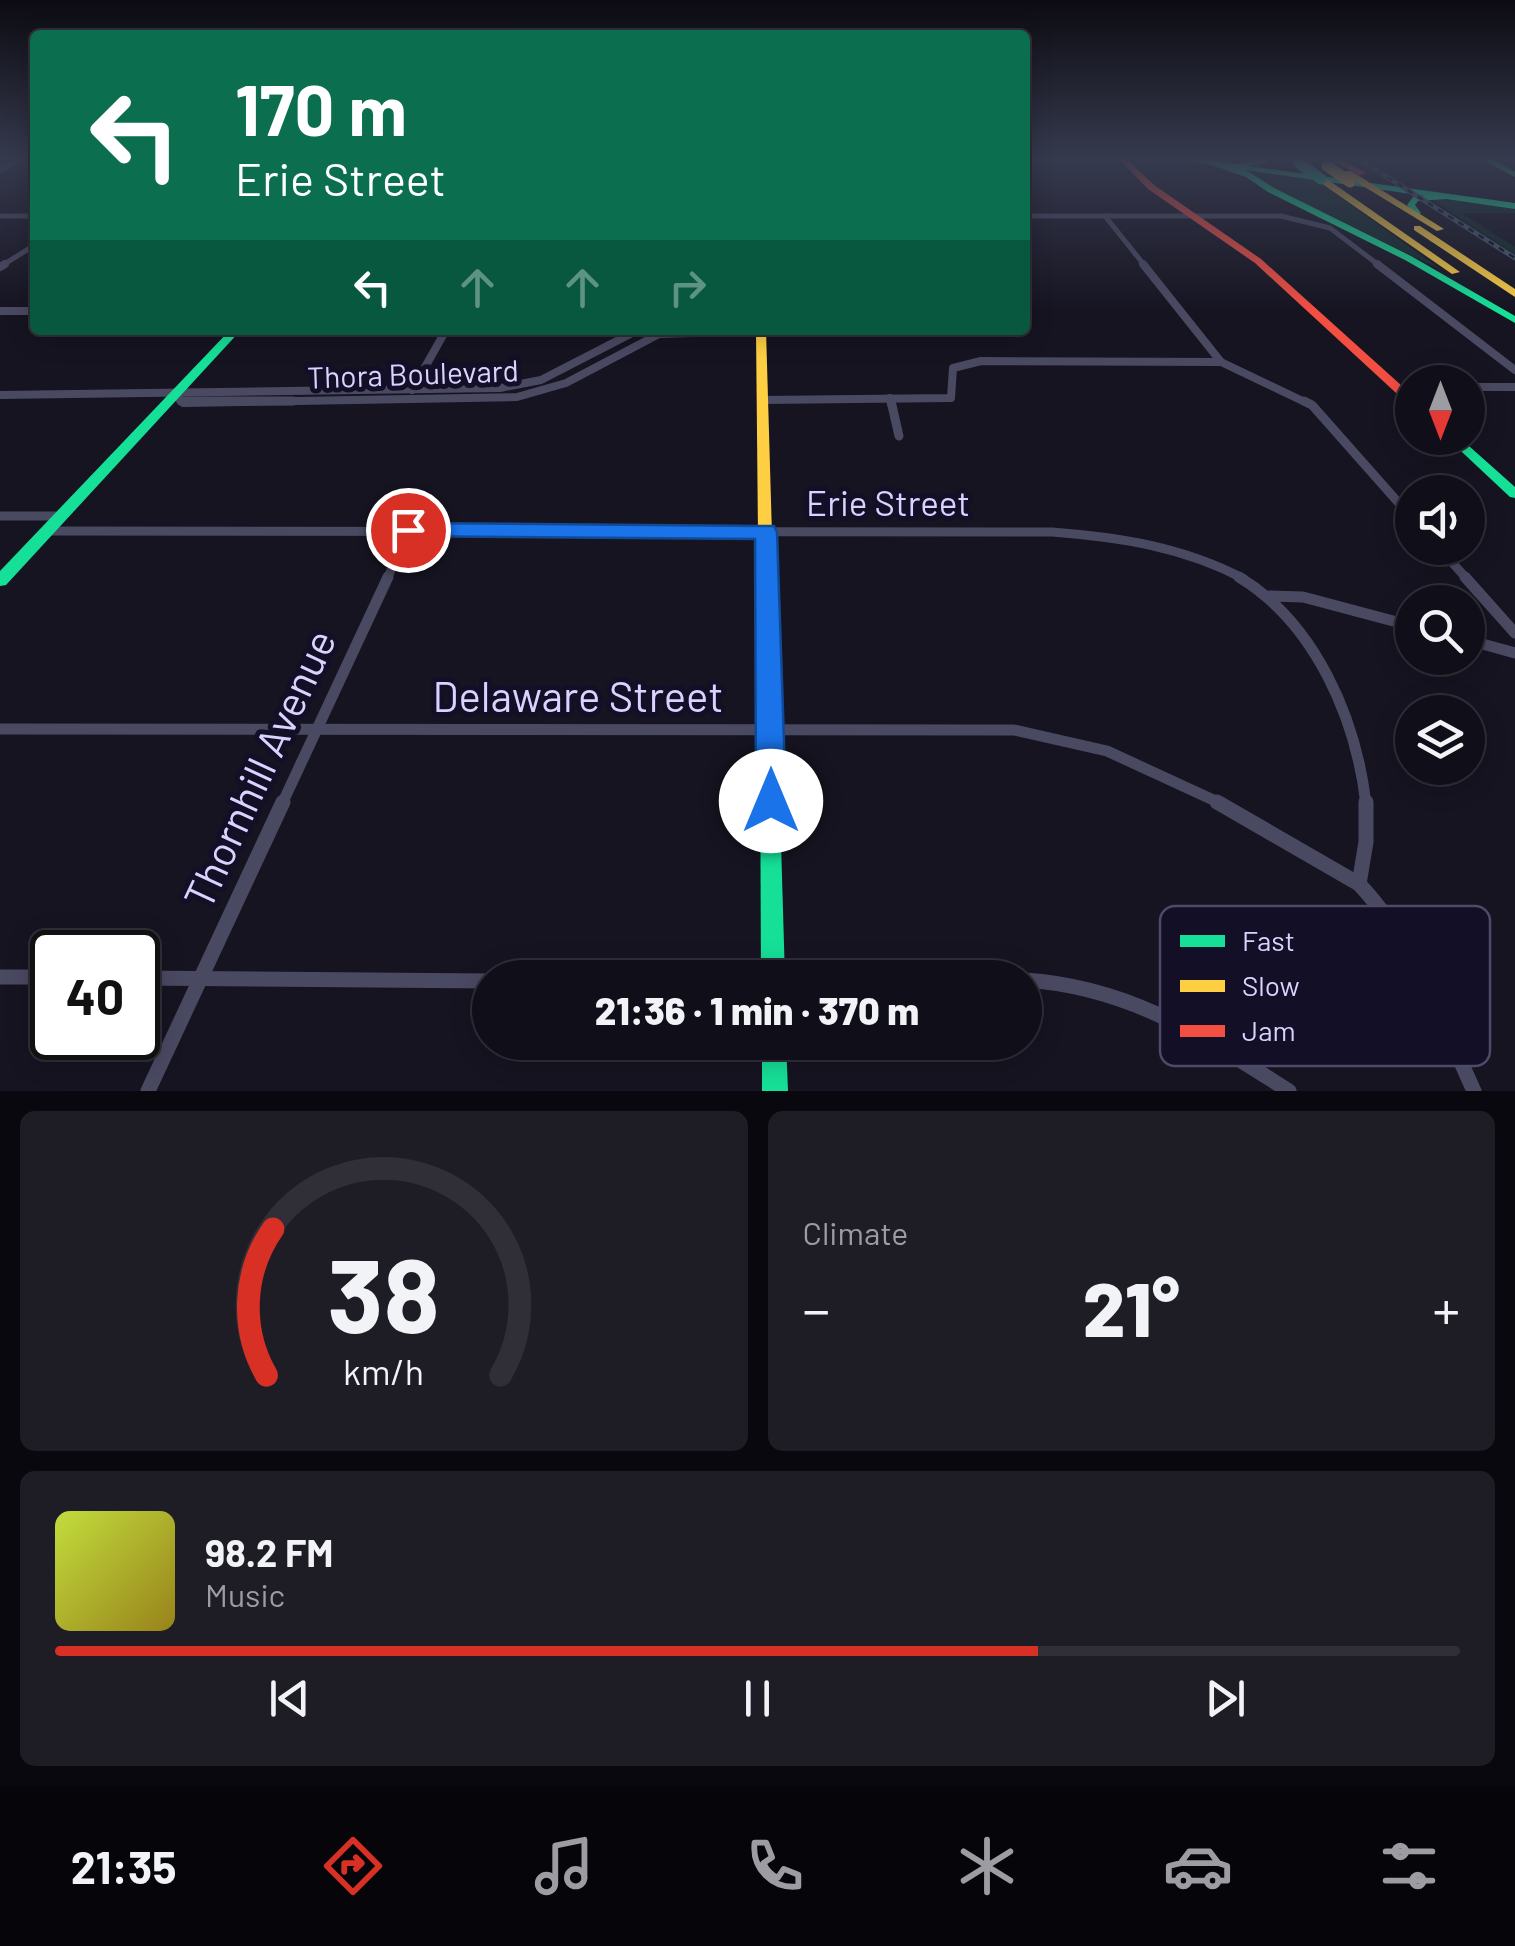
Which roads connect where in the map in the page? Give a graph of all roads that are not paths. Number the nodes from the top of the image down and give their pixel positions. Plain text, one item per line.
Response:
1 (1181, 209) edge
2 (1317, 209) edge
3 (1378, 209) edge
4 (1387, 209) edge
5 (1412, 209) edge
6 (1413, 209) edge
7 (1417, 213) junction
8 (0, 216) edge
9 (30, 216) edge
10 (1030, 216) edge
11 (1105, 216) junction
12 (1191, 216) junction
13 (30, 247) edge
14 (0, 267) edge
15 (1515, 279) edge
16 (1515, 294) edge
17 (0, 311) edge
18 (30, 311) edge
19 (1515, 318) edge
20 (231, 335) edge
21 (443, 335) edge
22 (629, 335) edge
23 (657, 335) edge
24 (762, 335) edge
25 (1221, 362) junction
26 (1515, 370) edge
27 (1395, 382) edge
28 (1515, 386) edge
29 (1485, 387) edge
30 (412, 390) junction
31 (176, 395) junction
32 (0, 396) edge
33 (890, 398) junction
34 (763, 400) junction
35 (899, 436) dead end
36 (1471, 455) edge
37 (1515, 494) edge
38 (1395, 499) edge
39 (0, 516) edge
40 (53, 524) junction
41 (408, 530) junction
42 (766, 532) junction
43 (1454, 565) edge
44 (0, 581) edge
45 (1268, 596) junction
46 (1395, 621) edge
47 (1515, 633) edge
48 (1485, 644) edge
49 (1515, 652) edge
50 (0, 730) edge
51 (318, 730) junction
52 (770, 730) junction
53 (1359, 884) junction
54 (1381, 906) edge
55 (773, 960) edge
56 (0, 977) edge
57 (30, 977) edge
58 (160, 978) edge
59 (202, 978) junction
60 (472, 980) edge
61 (1042, 981) edge
62 (1160, 1012) edge
63 (774, 1060) edge
64 (1248, 1066) edge
65 (1462, 1066) edge
66 (148, 1091) edge
67 (775, 1091) edge
68 (1289, 1091) edge
69 (1474, 1091) edge

1 - 12 main road
2 - 19 main road
3 - 19 main road
4 - 16 main road
5 - 7 main road
6 - 7 main road
7 - 15 main road
8 - 9 street
10 - 11 street
11 - 12 street
11 - 25 street
12 - 26 street
12 - 27 main road
13 - 14 street
17 - 18 street
20 - 31 main road
21 - 30 street
22 - 30 street, Thora Boulevard
23 - 31 street, Thora Boulevard
24 - 34 main road
25 - 33 street
25 - 38 street
28 - 29 street
30 - 31 street, Thora Boulevard
31 - 32 street, Thora Boulevard
31 - 40 main road
33 - 34 street
33 - 35 street
34 - 42 main road
36 - 37 main road
39 - 40 street, Erie Street
40 - 41 street, Erie Street
40 - 44 main road
41 - 42 street, Erie Street
41 - 51 street, Thornhill Avenue
42 - 45 street, Erie Street
42 - 52 main road
43 - 47 street
45 - 46 street, Erie Street
45 - 53 street
48 - 49 street
50 - 51 street, Delaware Street
51 - 52 street, Delaware Street
51 - 59 street, Thornhill Avenue
52 - 53 street, Delaware Street
52 - 55 main road
53 - 54 street
56 - 57 street
58 - 59 street
59 - 60 street
59 - 66 street, Thornhill Avenue
61 - 62 street
63 - 67 main road
64 - 68 street
65 - 69 street

